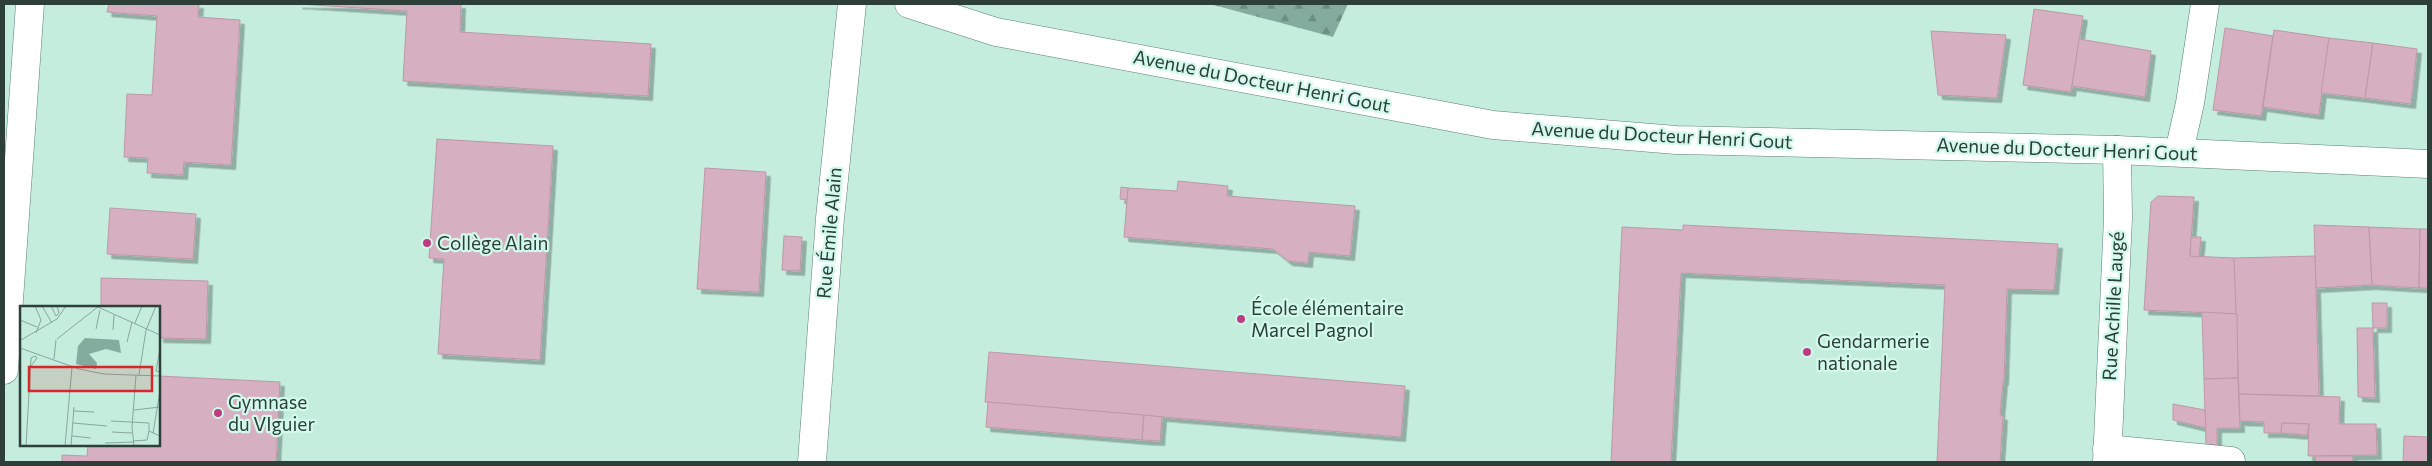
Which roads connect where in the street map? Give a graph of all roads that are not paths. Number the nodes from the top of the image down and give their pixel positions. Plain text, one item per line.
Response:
1 (30, 4) edge
2 (852, 4) edge
3 (909, 4) edge
4 (2204, 4) edge
5 (2117, 150) junction
6 (2179, 152) junction
7 (2428, 164) edge
8 (4, 370) edge
9 (2107, 456) edge
10 (2231, 461) edge
11 (812, 462) edge

1 - 8 main road
2 - 11 main road, Rue Émile Alain
3 - 5 main road, Avenue du Docteur Henri Gout
4 - 6 main road
5 - 6 main road, Avenue du Docteur Henri Gout
5 - 9 main road, Rue Achille Laugé
6 - 7 main road, Avenue du Docteur Henri Gout
9 - 10 main road

